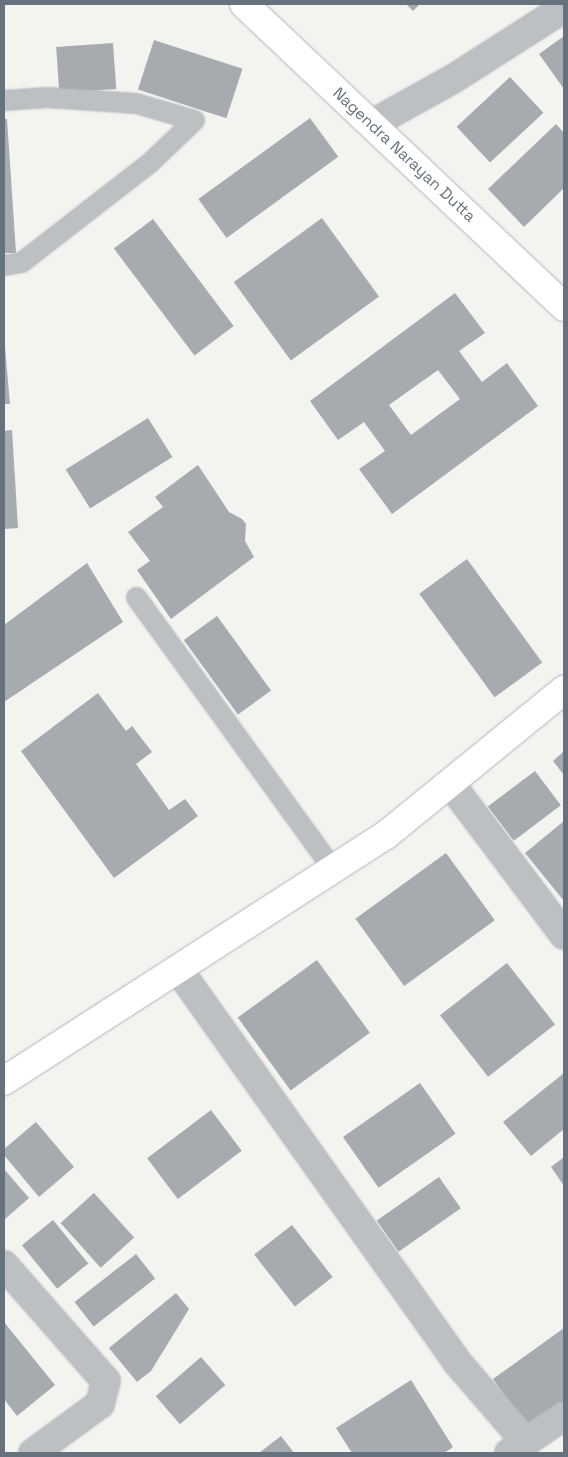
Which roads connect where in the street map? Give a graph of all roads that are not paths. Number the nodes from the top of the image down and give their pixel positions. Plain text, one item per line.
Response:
1 (244, 4) edge
2 (564, 8) edge
3 (4, 100) edge
4 (372, 124) junction
5 (4, 265) edge
6 (564, 307) edge
7 (136, 597) dead end
8 (564, 690) edge
9 (450, 783) junction
10 (333, 869) junction
11 (564, 935) edge
12 (178, 969) junction
13 (4, 1081) edge
14 (4, 1265) edge
15 (564, 1416) edge
16 (518, 1448) edge
17 (33, 1453) edge

1 - 4 street, Nagendra Narayan Dutta
2 - 4 street
3 - 5 lane
4 - 6 street, Nagendra Narayan Dutta
7 - 10 lane
8 - 9 street
9 - 10 street
9 - 11 street
10 - 12 street
12 - 13 street
12 - 16 street
14 - 17 street
15 - 16 street

